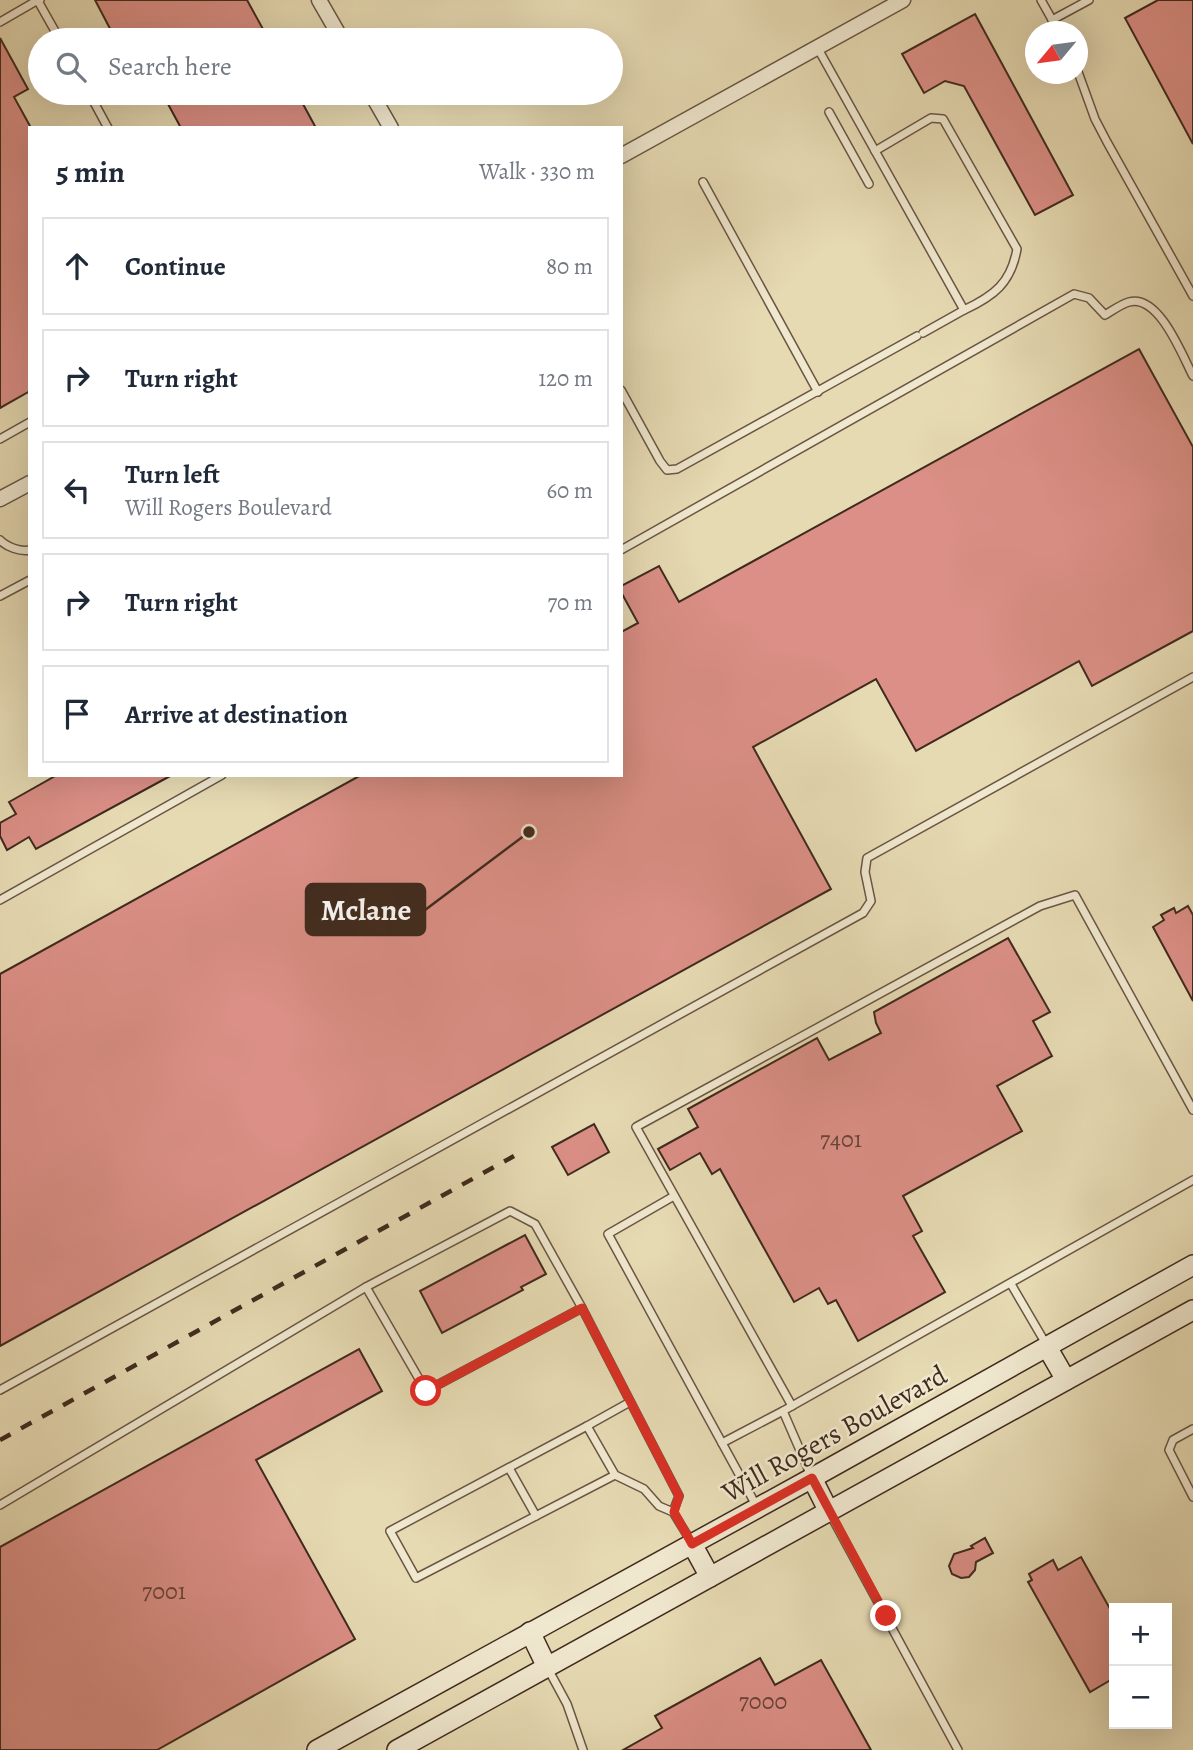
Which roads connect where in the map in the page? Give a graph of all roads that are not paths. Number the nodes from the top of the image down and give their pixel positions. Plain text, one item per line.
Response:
1 (39, 0) edge
2 (319, 0) edge
3 (904, 0) edge
4 (1041, 0) edge
5 (1089, 0) edge
6 (1052, 20) joint
7 (0, 22) edge
8 (54, 28) edge
9 (335, 28) edge
10 (817, 47) junction
11 (1082, 84) edge
12 (96, 105) edge
13 (378, 105) edge
14 (829, 112) dead end
15 (107, 126) edge
16 (390, 126) edge
17 (875, 150) junction
18 (623, 155) edge
19 (703, 182) dead end
20 (869, 184) dead end
21 (1193, 296) edge
22 (964, 310) junction
23 (1193, 376) edge
24 (818, 392) junction
25 (623, 393) edge
26 (28, 423) edge
27 (0, 439) edge
28 (28, 484) edge
29 (0, 499) edge
30 (0, 540) edge
31 (623, 549) edge
32 (28, 550) edge
33 (28, 581) edge
34 (0, 596) edge
35 (1193, 677) edge
36 (218, 777) edge
37 (0, 900) edge
38 (1193, 1110) edge
39 (1193, 1180) edge
40 (674, 1196) junction
41 (1193, 1265) edge
42 (1011, 1284) junction
43 (366, 1287) junction
44 (582, 1308) junction
45 (1193, 1310) edge
46 (1047, 1347) junction
47 (1066, 1380) junction
48 (0, 1390) edge
49 (630, 1402) junction
50 (792, 1406) junction
51 (783, 1411) junction
52 (587, 1426) junction
53 (1193, 1429) edge
54 (722, 1443) junction
55 (509, 1468) junction
56 (615, 1475) junction
57 (812, 1478) junction
58 (1193, 1497) edge
59 (0, 1505) edge
60 (758, 1508) junction
61 (674, 1512) junction
62 (829, 1512) junction
63 (536, 1516) junction
64 (692, 1544) junction
65 (710, 1577) junction
66 (530, 1632) junction
67 (547, 1667) junction
68 (317, 1750) edge
69 (397, 1750) edge
70 (583, 1750) edge
71 (958, 1750) edge

1 - 7 lane
1 - 8 lane
2 - 9 street
3 - 10 street
4 - 6 lane
5 - 6 lane
10 - 17 lane
10 - 18 street
11 - 21 lane
12 - 15 lane
13 - 16 street
14 - 20 lane
17 - 22 lane
17 - 22 lane
19 - 24 lane
22 - 24 lane
23 - 31 lane
24 - 25 lane
26 - 27 lane
28 - 29 street
30 - 32 lane
33 - 34 lane
35 - 48 lane
36 - 37 lane
38 - 40 lane
39 - 42 lane
40 - 50 lane
40 - 54 lane
41 - 46 main road, Will Rogers Boulevard
42 - 46 lane
42 - 50 lane
43 - 44 lane
43 - 44 lane
43 - 59 lane
44 - 49 lane
45 - 47 main road
46 - 47 main road
46 - 57 main road, Will Rogers Boulevard
47 - 62 main road
49 - 52 lane
49 - 61 lane
50 - 51 lane
51 - 54 lane
51 - 57 lane
52 - 55 lane
52 - 56 lane
53 - 58 lane
54 - 60 lane
55 - 63 lane
55 - 63 lane
56 - 61 lane
56 - 63 lane
57 - 60 main road, Will Rogers Boulevard
57 - 62 main road
60 - 64 main road, Will Rogers Boulevard
61 - 64 lane
62 - 65 main road
62 - 71 lane
64 - 65 main road
64 - 66 main road, Will Rogers Boulevard
65 - 67 main road
66 - 67 main road
66 - 68 main road, Will Rogers Boulevard
67 - 69 main road
67 - 70 lane

